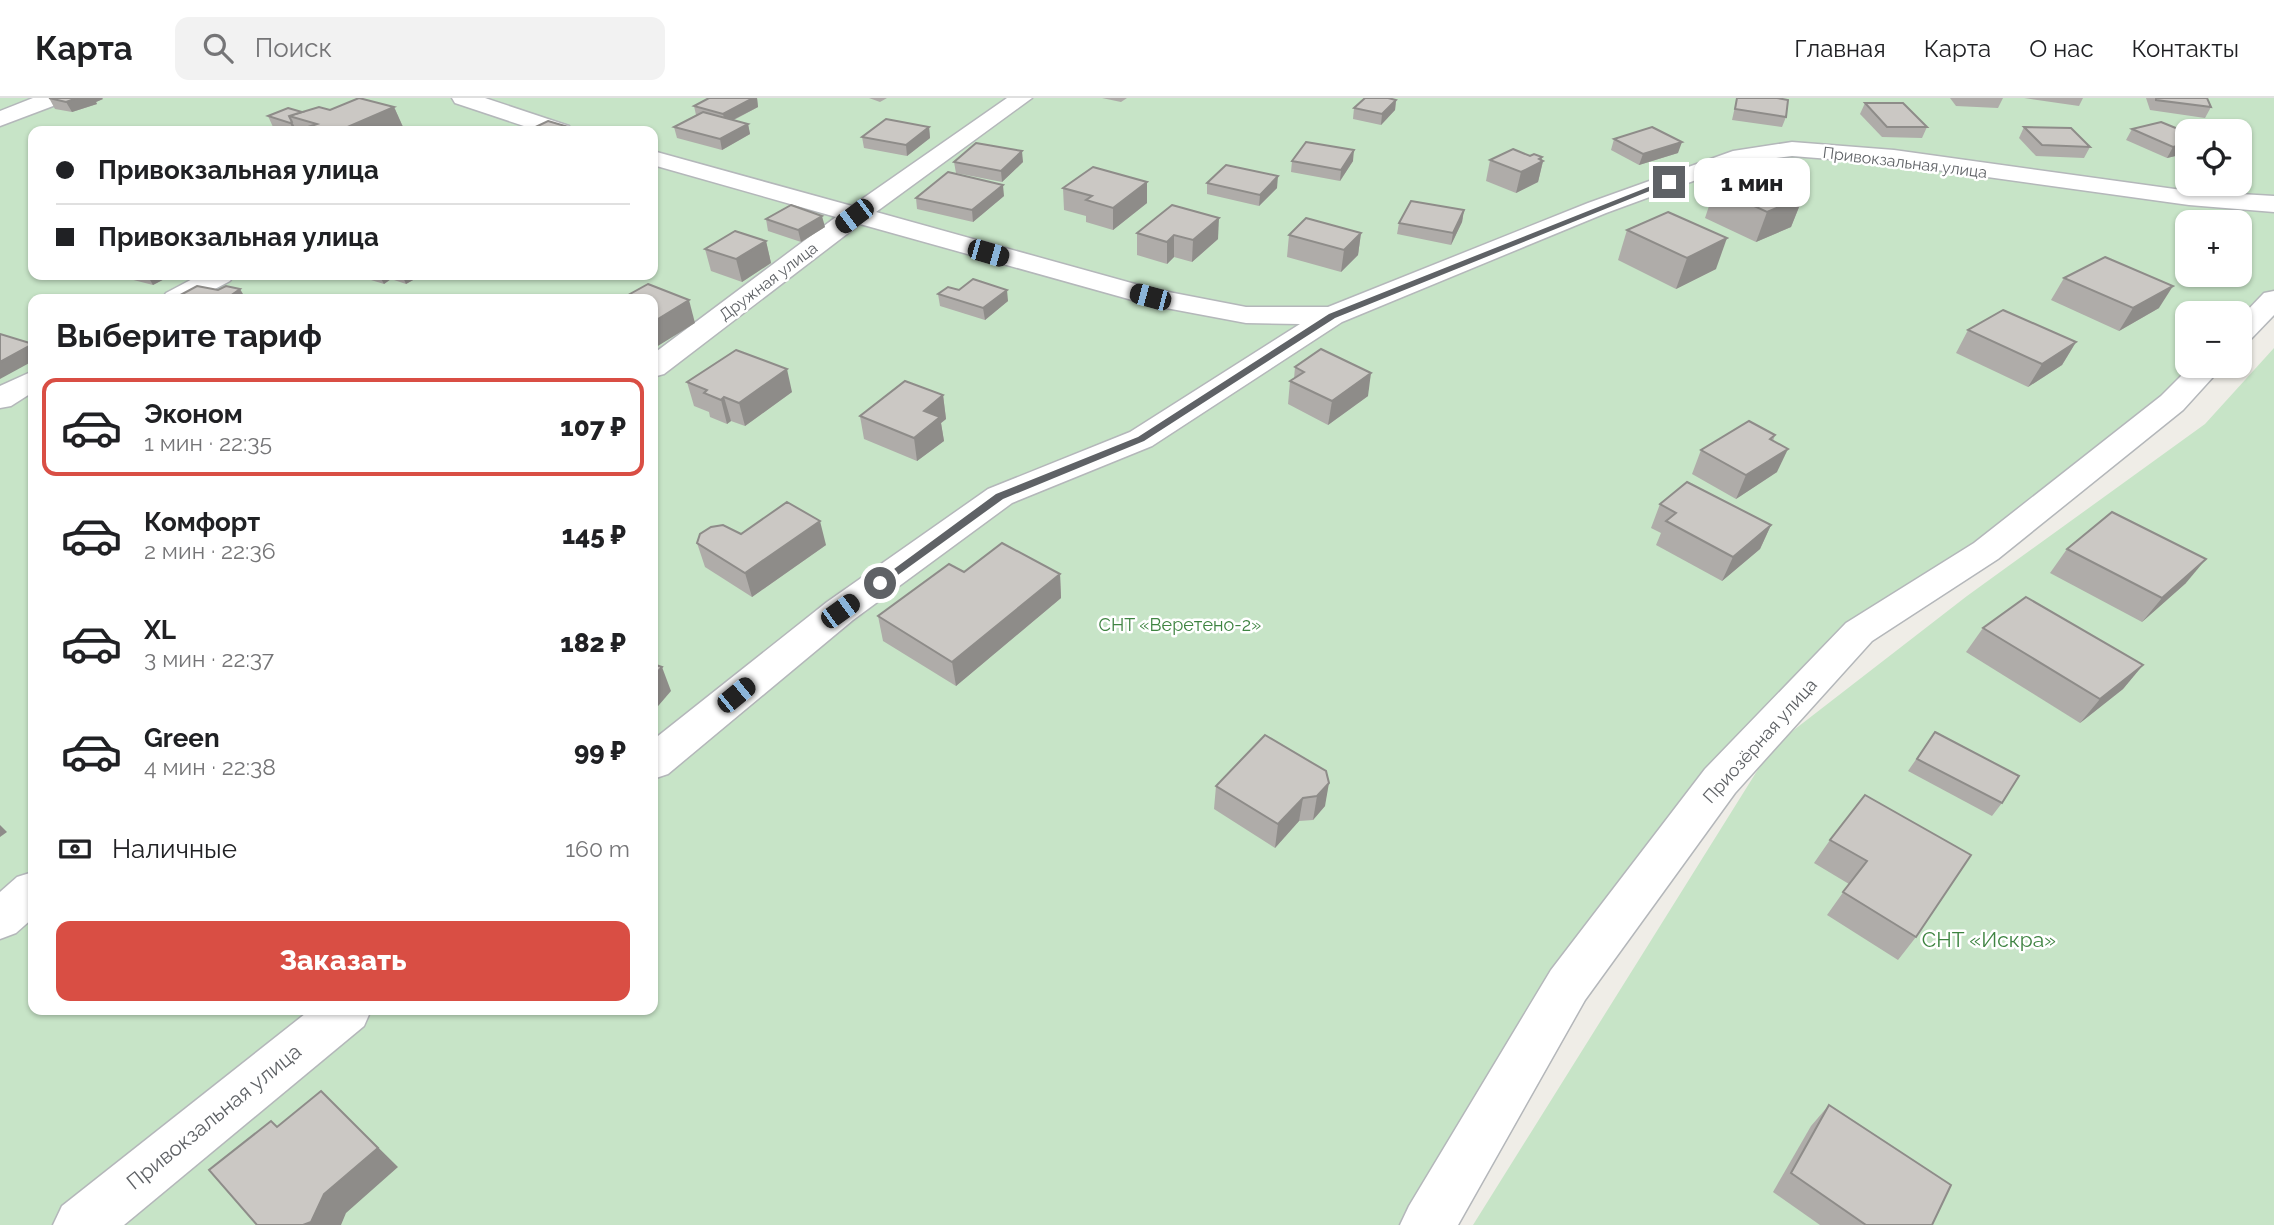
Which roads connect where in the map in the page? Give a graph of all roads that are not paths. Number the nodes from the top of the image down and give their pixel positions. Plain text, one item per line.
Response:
1 (53, 98) edge
2 (463, 98) edge
3 (525, 98) edge
4 (1021, 98) edge
5 (501, 111) junction
6 (0, 119) edge
7 (482, 125) dead end
8 (546, 126) edge
9 (658, 159) edge
10 (2274, 205) edge
11 (854, 216) junction
12 (210, 280) edge
13 (185, 294) edge
14 (2274, 299) edge
15 (1332, 316) junction
16 (2252, 322) edge
17 (658, 364) edge
18 (2196, 378) edge
19 (28, 383) edge
20 (0, 399) edge
21 (658, 759) edge
22 (28, 895) edge
23 (0, 919) edge
24 (341, 1015) edge
25 (81, 1225) edge
26 (1428, 1225) edge

1 - 6 street
2 - 5 street
3 - 5 street
4 - 11 street, Дружная улица
5 - 7 street
5 - 8 street
9 - 11 street
10 - 15 street, Привокзальная улица
11 - 15 street
11 - 17 street, Дружная улица
12 - 13 street
14 - 16 street
15 - 21 street, Привокзальная улица
18 - 26 street, Приозёрная улица
19 - 20 street
22 - 23 street
24 - 25 street, Привокзальная улица

